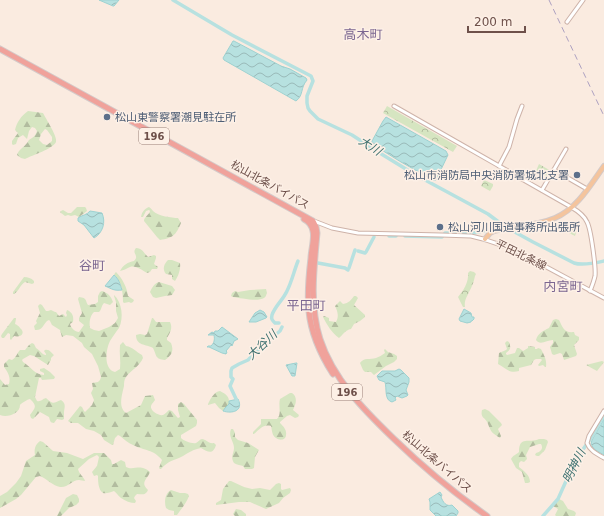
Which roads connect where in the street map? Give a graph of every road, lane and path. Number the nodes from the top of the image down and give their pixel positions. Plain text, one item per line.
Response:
1 (583, 0) edge
2 (567, 22) dead end
3 (0, 49) edge
4 (0, 52) edge
5 (394, 106) dead end
6 (522, 106) dead end
7 (566, 149) dead end
8 (499, 166) junction
9 (603, 167) edge
10 (554, 170) junction
11 (587, 189) junction
12 (542, 190) junction
13 (571, 207) junction
14 (307, 220) junction
15 (313, 221) junction
16 (323, 225) junction
17 (315, 232) junction
18 (486, 239) junction
19 (590, 291) junction
20 (604, 298) edge
21 (604, 411) edge
22 (604, 458) edge
23 (482, 516) edge
24 (487, 516) edge

1 - 2 street
3 - 15 highway, 松山北条バイパス / 196
4 - 14 highway, 松山北条バイパス / 196
5 - 8 street
6 - 8 street
7 - 10 street
8 - 12 street
9 - 11 main road
10 - 11 street
10 - 12 street
11 - 13 main road
12 - 13 street
13 - 18 main road
13 - 19 street
14 - 15 highway, 196
14 - 17 highway, 松山北条バイパス
15 - 16 street, 平田北条線
15 - 17 highway, 196
16 - 17 street
16 - 18 street, 平田北条線
17 - 23 highway, 松山北条バイパス / 196
17 - 24 highway, 松山北条バイパス / 196
18 - 19 street, 平田北条線
19 - 20 street, 平田北条線
21 - 22 street

